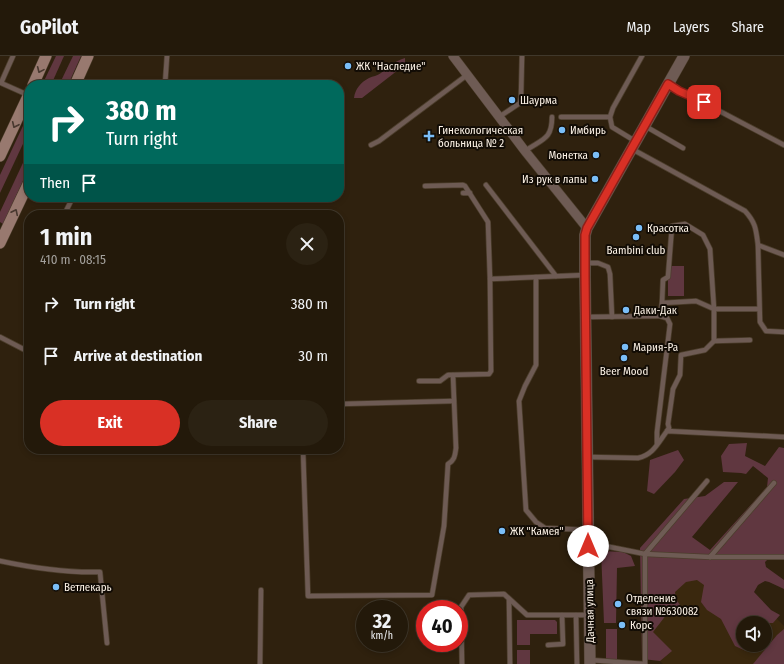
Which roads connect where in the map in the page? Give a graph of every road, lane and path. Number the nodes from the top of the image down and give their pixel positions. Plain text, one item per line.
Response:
1 (13, 56) edge
2 (46, 56) edge
3 (88, 56) edge
4 (167, 56) edge
5 (453, 56) edge
6 (522, 56) edge
7 (642, 56) edge
8 (684, 56) edge
9 (467, 75) junction
10 (35, 80) edge
11 (77, 80) edge
12 (165, 80) edge
13 (668, 84) junction
14 (24, 89) edge
15 (24, 104) edge
16 (499, 117) junction
17 (552, 117) dead end
18 (561, 117) dead end
19 (610, 117) junction
20 (645, 126) junction
21 (371, 145) dead end
22 (784, 145) edge
23 (634, 146) junction
24 (683, 148) dead end
25 (525, 151) junction
26 (0, 156) edge
27 (486, 185) dead end
28 (425, 186) dead end
29 (24, 192) edge
30 (463, 193) dead end
31 (470, 193) junction
32 (587, 228) junction
33 (0, 242) edge
34 (758, 245) junction
35 (784, 255) edge
36 (585, 263) junction
37 (585, 275) junction
38 (556, 276) junction
39 (536, 277) junction
40 (490, 278) junction
41 (662, 303) junction
42 (714, 309) junction
43 (759, 309) junction
44 (660, 316) junction
45 (586, 317) junction
46 (612, 317) junction
47 (784, 332) edge
48 (0, 337) edge
49 (750, 340) dead end
50 (714, 341) junction
51 (24, 349) edge
52 (453, 375) junction
53 (419, 382) dead end
54 (454, 401) junction
55 (344, 404) edge
56 (666, 431) junction
57 (784, 437) edge
58 (657, 445) junction
59 (303, 454) edge
60 (588, 457) junction
61 (707, 481) dead end
62 (774, 482) dead end
63 (588, 530) junction
64 (588, 546) junction
65 (645, 554) junction
66 (783, 556) edge
67 (710, 557) junction
68 (0, 561) edge
69 (261, 590) dead end
70 (509, 599) junction
71 (590, 614) junction
72 (562, 615) junction
73 (576, 615) junction
74 (107, 643) dead end
75 (548, 645) dead end
76 (590, 662) edge
77 (260, 664) edge
78 (462, 664) edge
79 (510, 664) edge
80 (577, 664) edge
81 (645, 664) edge

1 - 14 lane
2 -> 10 main road
3 - 11 main road
4 - 12 lane
5 - 9 street
6 - 16 lane
7 - 19 lane
8 - 13 street, Дачная улица
9 - 16 street
9 - 21 lane
13 - 20 street, Дачная улица
13 - 22 lane
15 -> 26 main road
16 - 25 street
17 - 25 lane
18 - 19 lane
19 - 23 lane
20 - 23 street, Дачная улица
20 - 24 lane
23 - 32 street, Дачная улица
23 - 34 lane
25 - 32 street
27 - 38 lane
28 - 31 lane
33 -> 29 main road
30 - 31 lane
31 - 40 lane
32 - 36 street, Дачная улица
34 - 35 lane
34 - 43 lane
36 - 37 street, Дачная улица
36 - 46 lane
37 - 38 lane
37 - 45 street, Дачная улица
38 - 39 lane
39 - 40 lane
39 - 63 lane
40 - 52 lane
41 - 42 lane
41 - 42 lane
41 - 44 lane
42 - 43 lane
42 - 50 lane
43 - 47 lane
44 - 46 lane
44 - 58 lane
45 - 46 lane
45 - 60 street, Дачная улица
48 - 51 lane
49 - 50 lane
50 - 56 lane
52 - 53 lane
52 - 54 lane
54 - 55 lane
54 - 59 lane
56 - 57 lane
56 - 58 lane
58 - 60 lane
60 - 63 street, Дачная улица
61 - 65 lane
62 - 67 lane
63 - 64 street, Дачная улица
64 - 65 lane
64 - 71 street, Дачная улица
65 - 67 lane
65 - 81 lane
66 - 67 lane
68 - 74 lane
69 - 77 lane
70 - 72 lane
70 - 78 lane
70 - 79 lane
71 - 73 lane
71 - 76 street, Дачная улица
72 - 73 lane
72 - 75 lane
73 - 80 lane
76 - 81 lane

